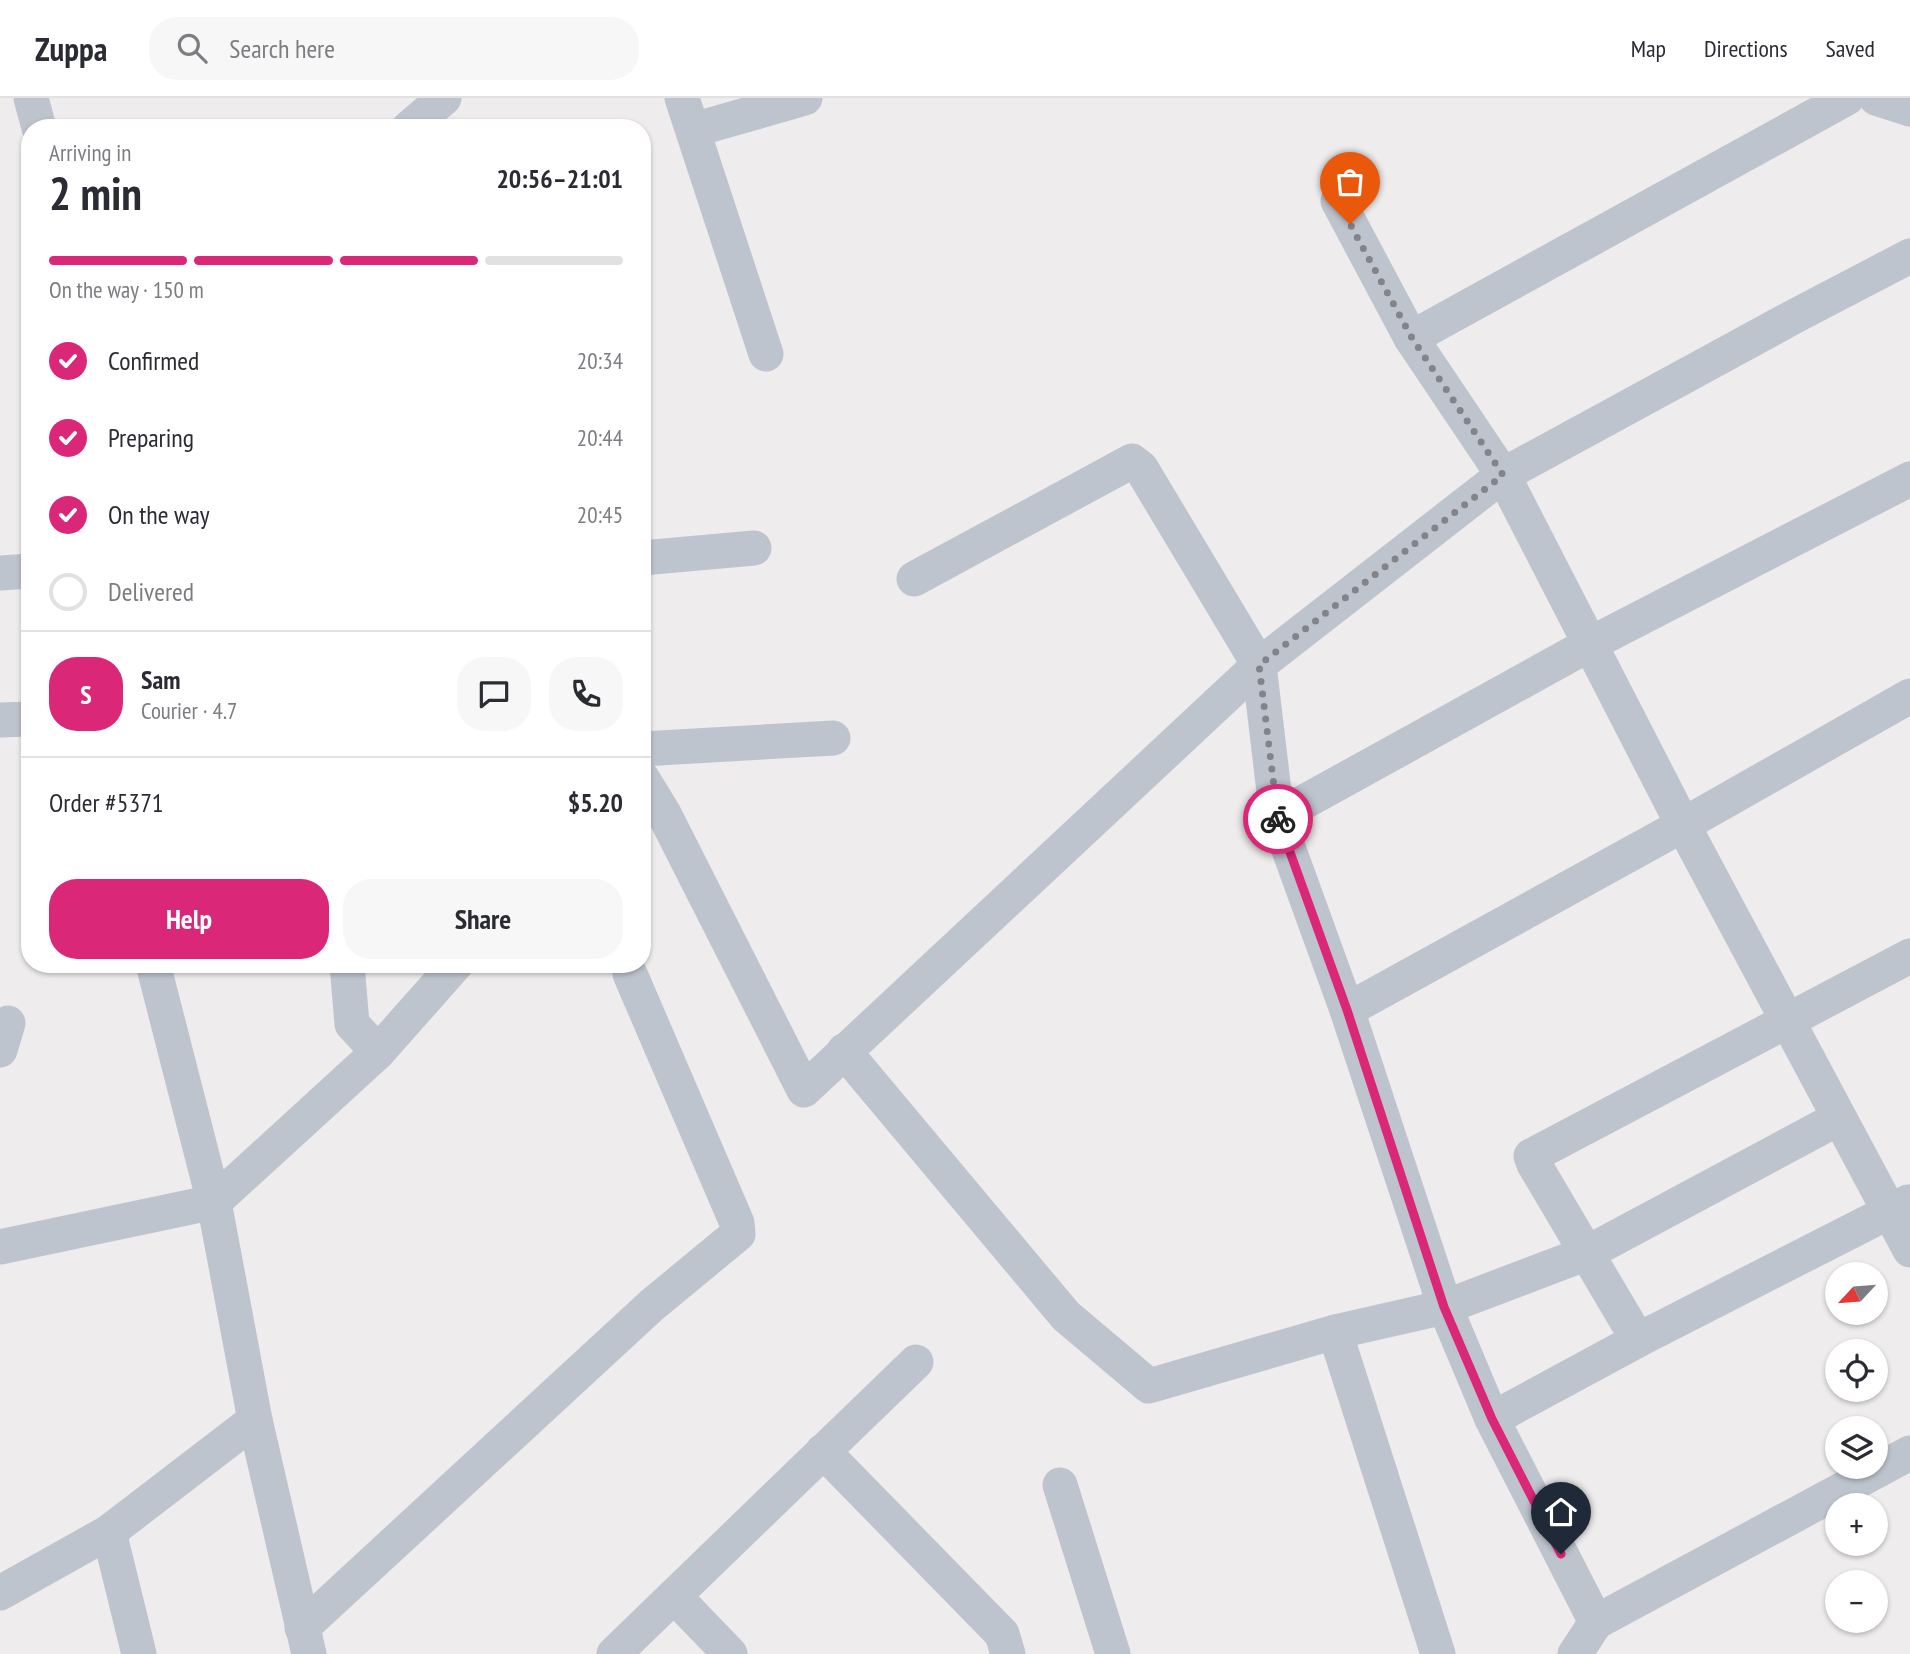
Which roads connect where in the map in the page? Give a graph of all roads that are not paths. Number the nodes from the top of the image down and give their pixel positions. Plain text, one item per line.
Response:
1 (31, 98) edge
2 (444, 98) edge
3 (805, 98) edge
4 (1847, 98) edge
5 (1876, 98) edge
6 (1910, 109) edge
7 (687, 114) edge
8 (37, 119) edge
9 (420, 119) edge
10 (1338, 201) dead end
11 (1910, 256) edge
12 (1412, 338) junction
13 (766, 354) dead end
14 (1503, 475) junction
15 (1910, 479) edge
16 (754, 548) dead end
17 (651, 557) edge
18 (21, 572) edge
19 (0, 573) edge
20 (914, 579) dead end
21 (1590, 644) junction
22 (1259, 665) junction
23 (1910, 696) edge
24 (21, 719) edge
25 (0, 720) edge
26 (833, 738) dead end
27 (651, 748) edge
28 (651, 794) edge
29 (1277, 817) junction
30 (1683, 825) junction
31 (1910, 956) edge
32 (155, 973) edge
33 (347, 973) edge
34 (448, 973) edge
35 (631, 974) dead end
36 (1347, 1010) junction
37 (1788, 1022) junction
38 (844, 1051) junction
39 (378, 1052) junction
40 (1839, 1118) junction
41 (214, 1202) junction
42 (1900, 1207) edge
43 (0, 1247) edge
44 (1910, 1250) edge
45 (1587, 1254) junction
46 (1444, 1307) junction
47 (1335, 1332) junction
48 (1638, 1340) junction
49 (916, 1362) dead end
50 (1492, 1419) junction
51 (255, 1420) junction
52 (823, 1451) junction
53 (1910, 1454) edge
54 (1060, 1485) dead end
55 (109, 1532) junction
56 (0, 1593) edge
57 (674, 1596) junction
58 (1595, 1622) junction
59 (305, 1641) edge
60 (139, 1654) edge
61 (614, 1654) edge
62 (730, 1654) edge
63 (1008, 1654) edge
64 (1113, 1654) edge
65 (1438, 1654) edge
66 (1575, 1654) edge

1 - 8 street
2 - 9 street
3 - 7 street
4 - 12 street
5 - 6 street
7 - 13 street
10 - 12 street
11 - 14 street
12 - 14 street
14 - 21 street
14 - 22 street
15 - 21 street
16 - 17 street
18 - 19 street
20 - 22 street
21 - 29 street
21 - 30 street
22 - 29 street
22 - 38 street
23 - 30 street
24 - 25 street
26 - 27 street
28 - 38 street
29 - 36 street
30 - 36 street
30 - 37 street
31 - 37 street
32 - 41 street
33 - 39 street
34 - 39 street
35 - 59 street
36 - 46 street
37 - 40 street
37 - 45 street
38 - 47 street
39 - 41 street
40 - 42 street
40 - 45 street
41 - 43 street
41 - 51 street
42 - 44 street
42 - 48 street
45 - 46 street
45 - 48 street
46 - 47 street
46 - 50 street
47 - 65 street
48 - 50 street
49 - 52 street
50 - 58 street
51 - 55 street
51 - 59 street
52 - 57 street
52 - 63 street
53 - 58 street
54 - 64 street
55 - 56 street
55 - 60 street
57 - 61 street
57 - 62 street
58 - 66 street

